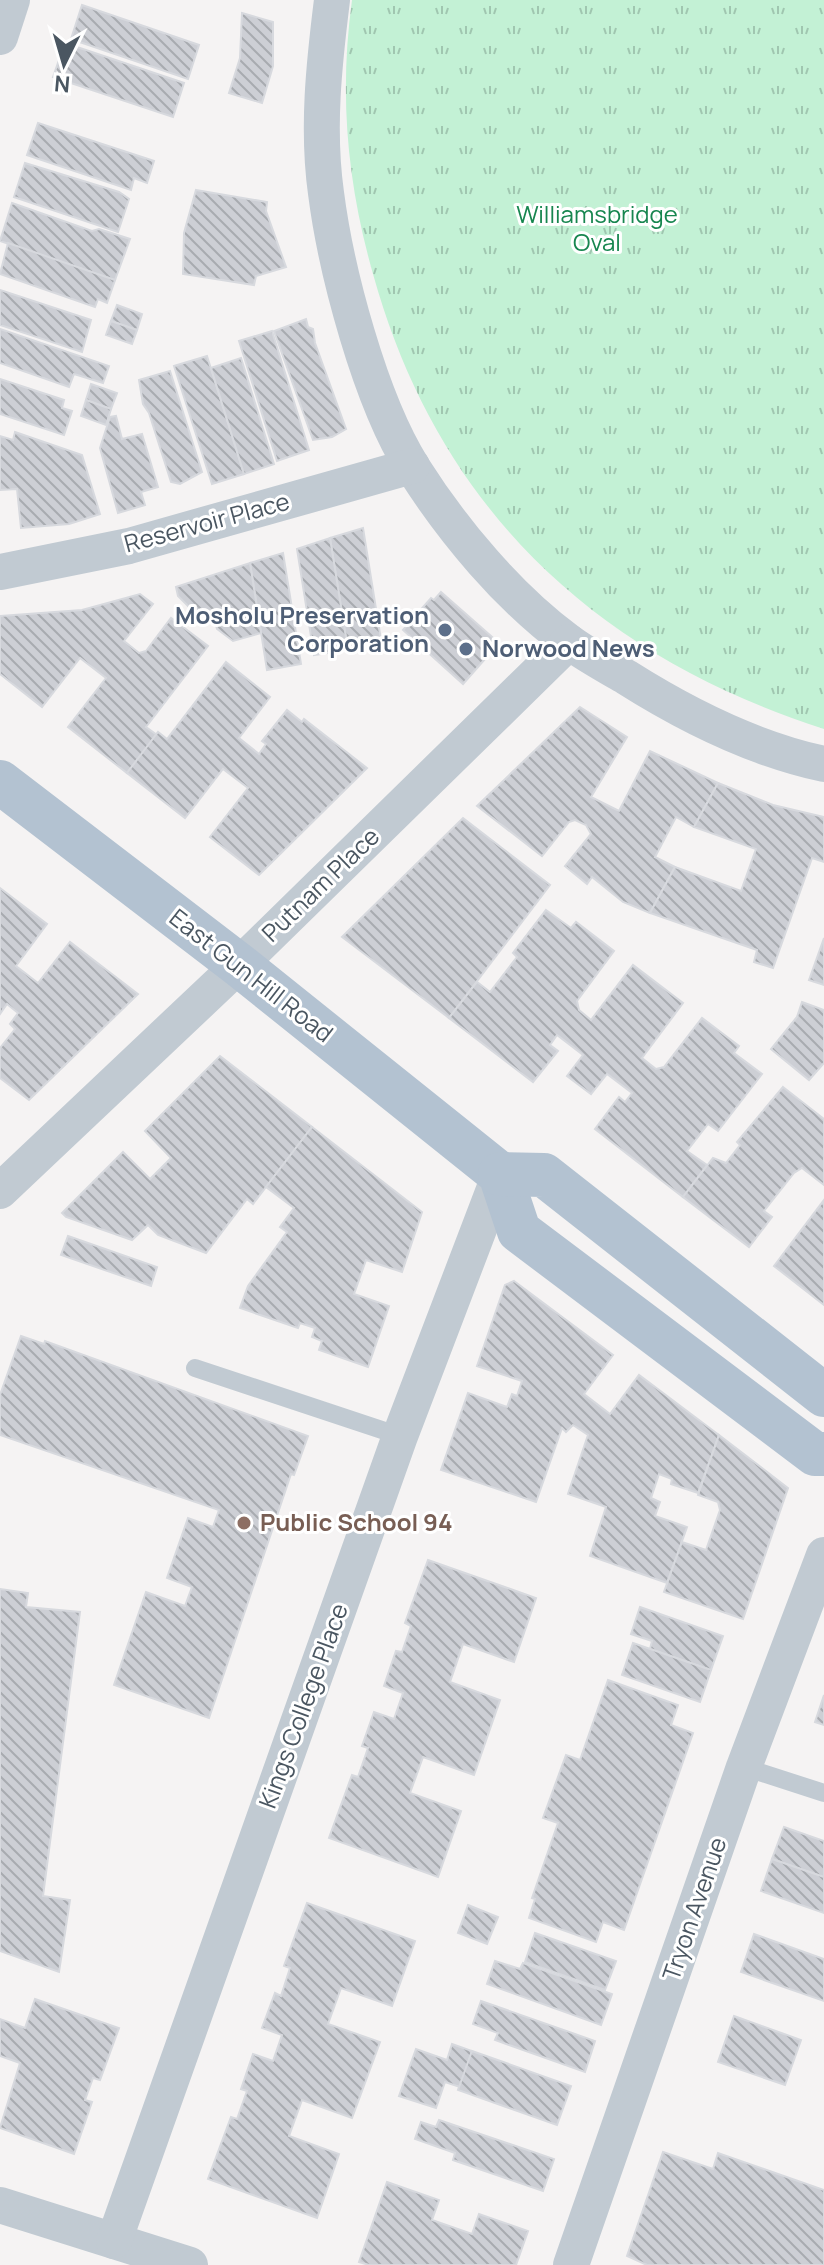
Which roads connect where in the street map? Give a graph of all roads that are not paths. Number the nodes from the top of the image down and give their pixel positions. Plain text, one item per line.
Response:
1 (12, 0) edge
2 (332, 0) edge
3 (0, 37) edge
4 (412, 466) junction
5 (0, 572) edge
6 (569, 642) junction
7 (824, 764) edge
8 (0, 782) edge
9 (239, 965) junction
10 (500, 1174) junction
11 (0, 1191) edge
12 (195, 1368) dead end
13 (824, 1395) edge
14 (400, 1436) junction
15 (824, 1454) edge
16 (824, 1555) edge
17 (744, 1767) junction
18 (824, 1793) edge
19 (0, 2205) edge
20 (114, 2241) junction
21 (190, 2265) edge
22 (571, 2265) edge

1 - 3 street
2 - 4 street
4 - 5 street, Reservoir Place
4 - 6 street
6 - 7 street
6 - 9 street, Putnam Place
8 - 9 main road, East Gun Hill Road
9 - 10 main road, East Gun Hill Road
9 - 11 street, Putnam Place
10 - 13 main road
10 - 14 street, Kings College Place
10 - 15 main road
12 - 14 lane
14 - 20 street, Kings College Place
16 - 17 street, Tryon Avenue
17 - 18 lane
17 - 22 street, Tryon Avenue
19 - 20 street
20 - 21 street

